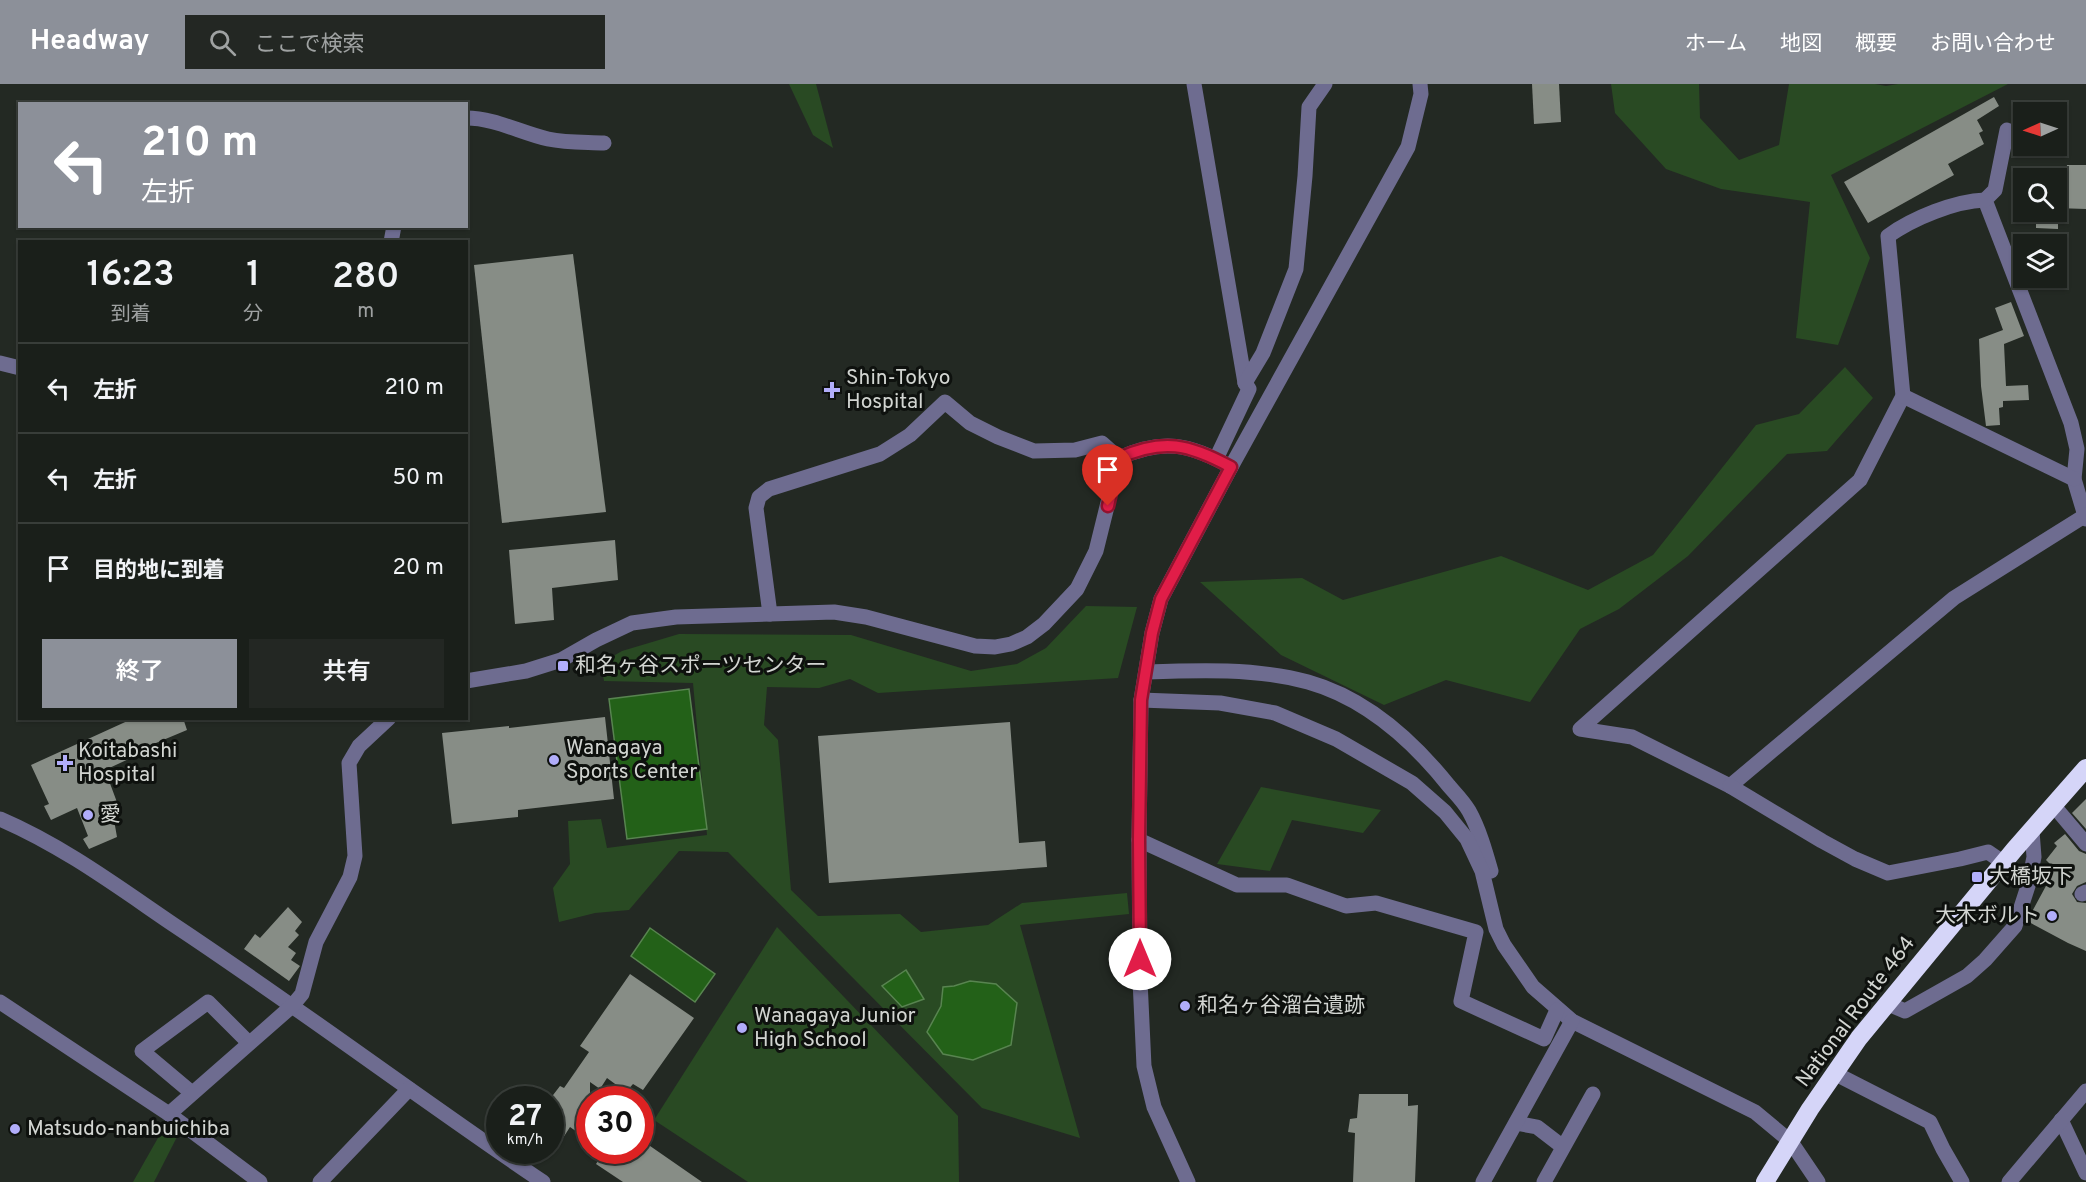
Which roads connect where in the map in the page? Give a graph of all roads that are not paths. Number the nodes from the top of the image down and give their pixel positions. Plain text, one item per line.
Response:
1 (1194, 84) edge
2 (1325, 84) edge
3 (1420, 84) edge
4 (468, 118) edge
5 (2007, 130) dead end
6 (604, 143) dead end
7 (1985, 200) junction
8 (0, 363) edge
9 (18, 368) edge
10 (1245, 383) junction
11 (1903, 396) junction
12 (1119, 458) junction
13 (1216, 459) junction
14 (1231, 467) junction
15 (2074, 479) junction
16 (2085, 517) edge
17 (770, 614) junction
18 (1146, 672) junction
19 (468, 681) edge
20 (1141, 700) junction
21 (387, 720) edge
22 (2086, 768) edge
23 (1730, 786) junction
24 (2054, 806) junction
25 (0, 819) edge
26 (2032, 831) junction
27 (1139, 840) junction
28 (2086, 844) edge
29 (2004, 863) junction
30 (1516, 963) junction
31 (0, 1002) edge
32 (1886, 1004) junction
33 (292, 1006) junction
34 (1557, 1010) junction
35 (1572, 1021) junction
36 (249, 1043) junction
37 (1834, 1073) junction
38 (409, 1089) junction
39 (2086, 1091) edge
40 (192, 1093) junction
41 (1593, 1094) dead end
42 (169, 1114) junction
43 (2061, 1120) junction
44 (1516, 1123) junction
45 (1791, 1142) junction
46 (1563, 1147) junction
47 (2086, 1173) edge
48 (260, 1182) edge
49 (320, 1182) edge
50 (543, 1182) edge
51 (1188, 1182) edge
52 (1483, 1182) edge
53 (1544, 1182) edge
54 (1765, 1182) edge
55 (1818, 1182) edge
56 (1962, 1182) edge
57 (2009, 1182) edge

1 - 10 street
2 - 10 street
3 - 14 street
4 - 6 street
5 - 7 street
7 - 11 street
7 - 15 street
8 - 9 street
10 - 13 street
11 - 15 street
11 - 23 street
12 - 13 street
12 - 17 street
12 - 17 street
13 - 14 street
14 - 18 street
15 - 16 street
16 - 23 street
17 - 19 street
18 - 20 street
18 - 30 street
20 - 27 street
20 - 30 street
21 - 33 street
22 - 24 highway, National Route 464
23 - 29 street
24 - 26 highway, National Route 464
24 - 28 street
25 - 33 street
26 - 29 highway, National Route 464
26 - 32 street
27 - 34 street
27 - 51 street
29 - 32 highway, National Route 464
30 - 34 street
31 - 42 street
32 - 37 highway, National Route 464
33 - 36 street
33 - 38 street
34 - 35 street
35 - 44 street
35 - 45 street
36 - 40 street
36 - 40 street
37 - 45 highway, National Route 464
37 - 56 street
38 - 49 street
38 - 50 street
39 - 43 street
40 - 42 street
41 - 46 street
42 - 48 street
43 - 47 street
43 - 57 street
44 - 46 street
44 - 52 street
45 - 54 highway, National Route 464
45 - 55 street
46 - 53 street

